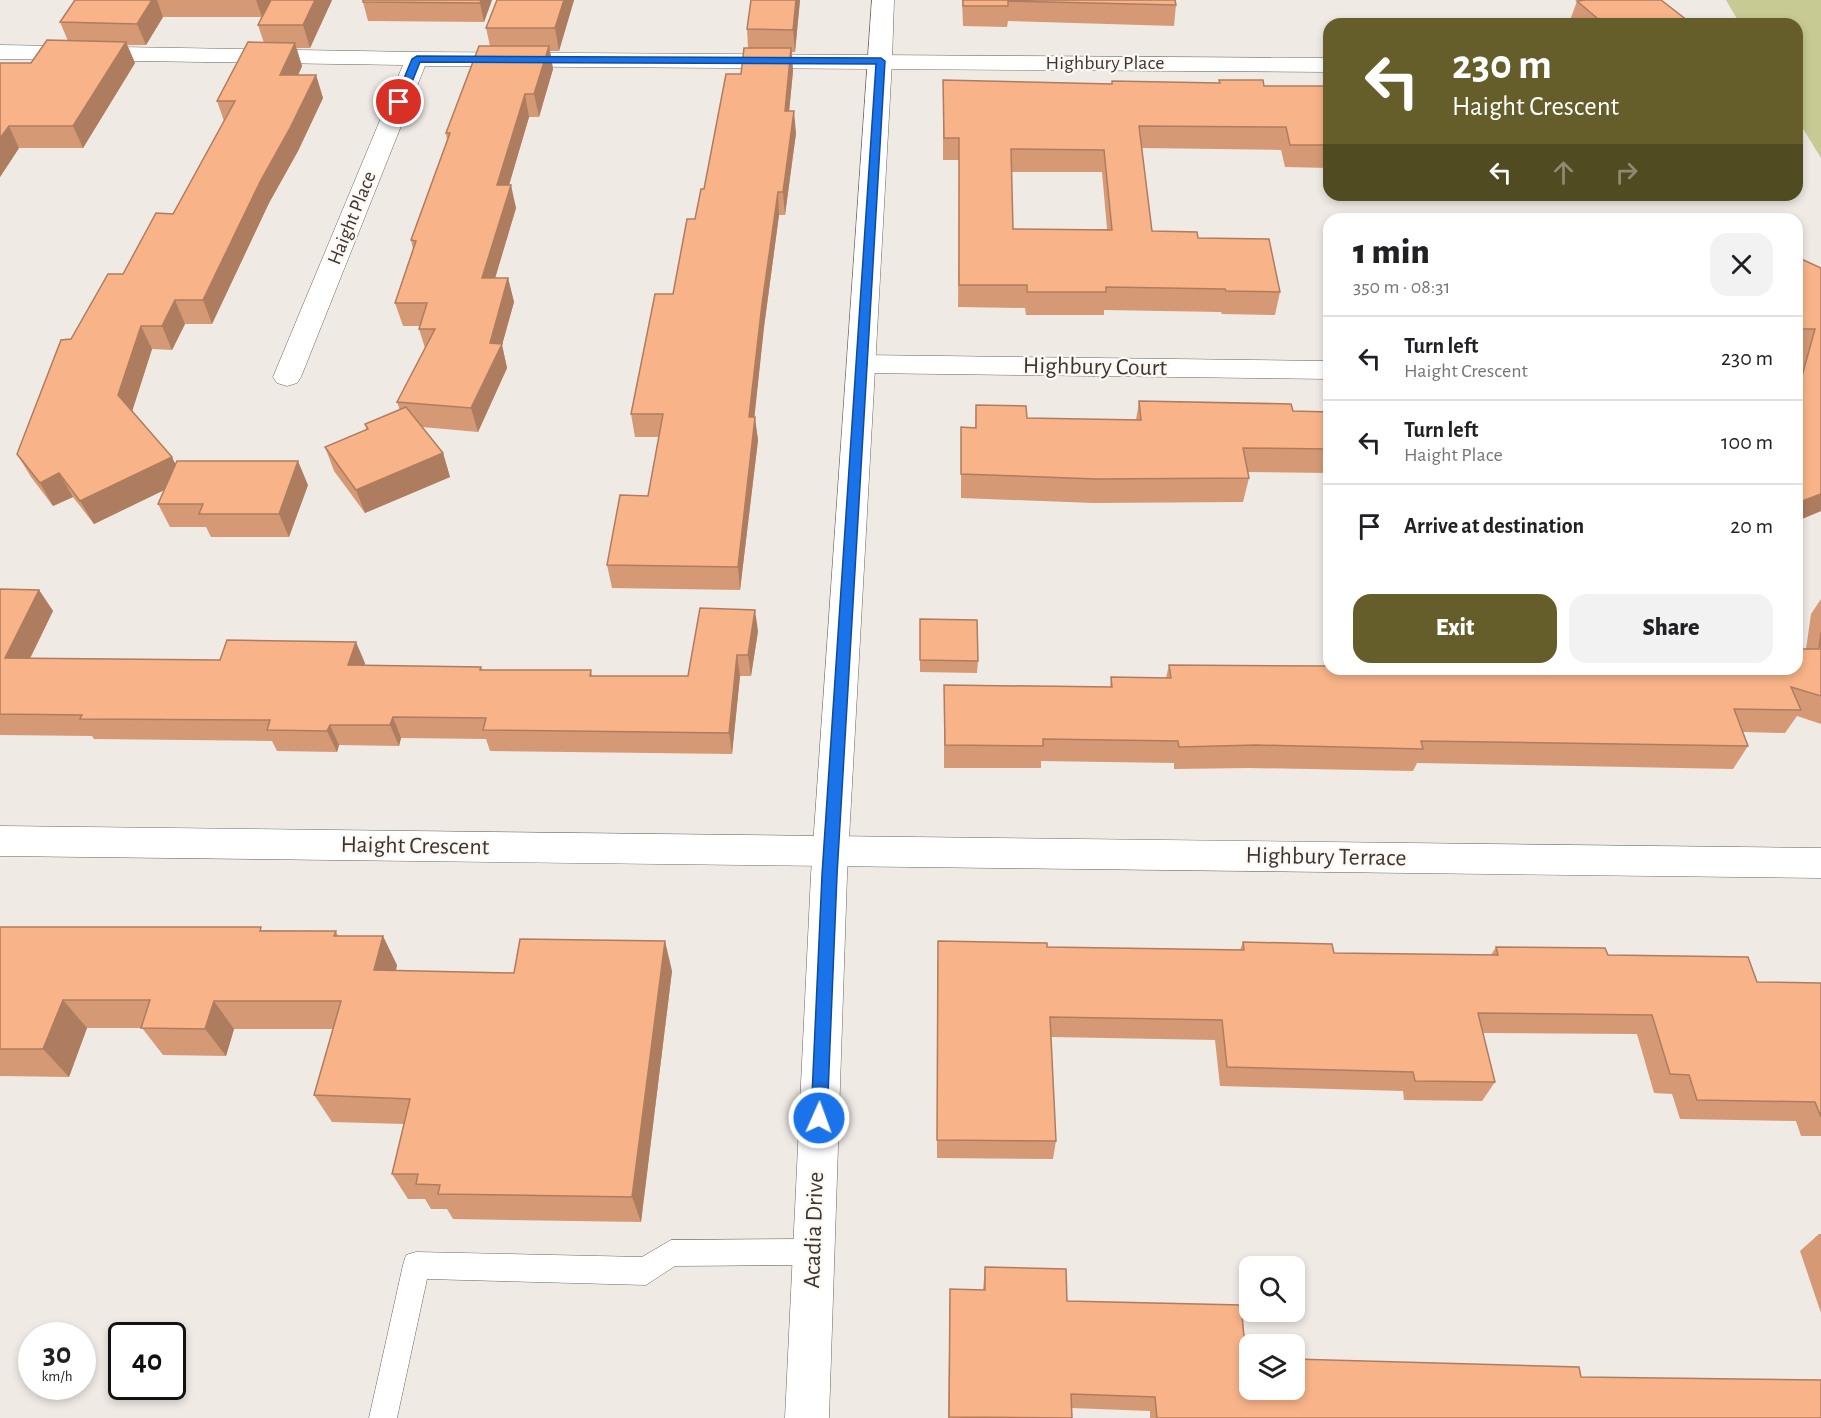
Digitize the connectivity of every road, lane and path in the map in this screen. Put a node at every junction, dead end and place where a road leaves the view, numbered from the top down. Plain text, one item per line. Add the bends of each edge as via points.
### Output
1 (882, 0) edge
2 (0, 52) edge
3 (417, 59) junction
4 (881, 61) junction
5 (1323, 65) edge
6 (861, 364) junction
7 (1323, 370) edge
8 (287, 377) dead end
9 (0, 841) edge
10 (831, 850) junction
11 (1821, 863) edge
12 (813, 1252) junction
13 (383, 1418) edge
14 (807, 1418) edge

1 - 4 street, Acadia Drive
2 - 3 street
3 - 4 street
3 - 8 street, Haight Place
4 - 5 street, Highbury Place
4 - 6 street, Acadia Drive
6 - 7 street, Highbury Court
6 - 10 street, Acadia Drive
9 - 10 street, Haight Crescent
10 - 11 street, Highbury Terrace
10 - 12 street, Acadia Drive
12 - 13 lane via 671,1253 646,1271 416,1265
12 - 14 street, Acadia Drive

